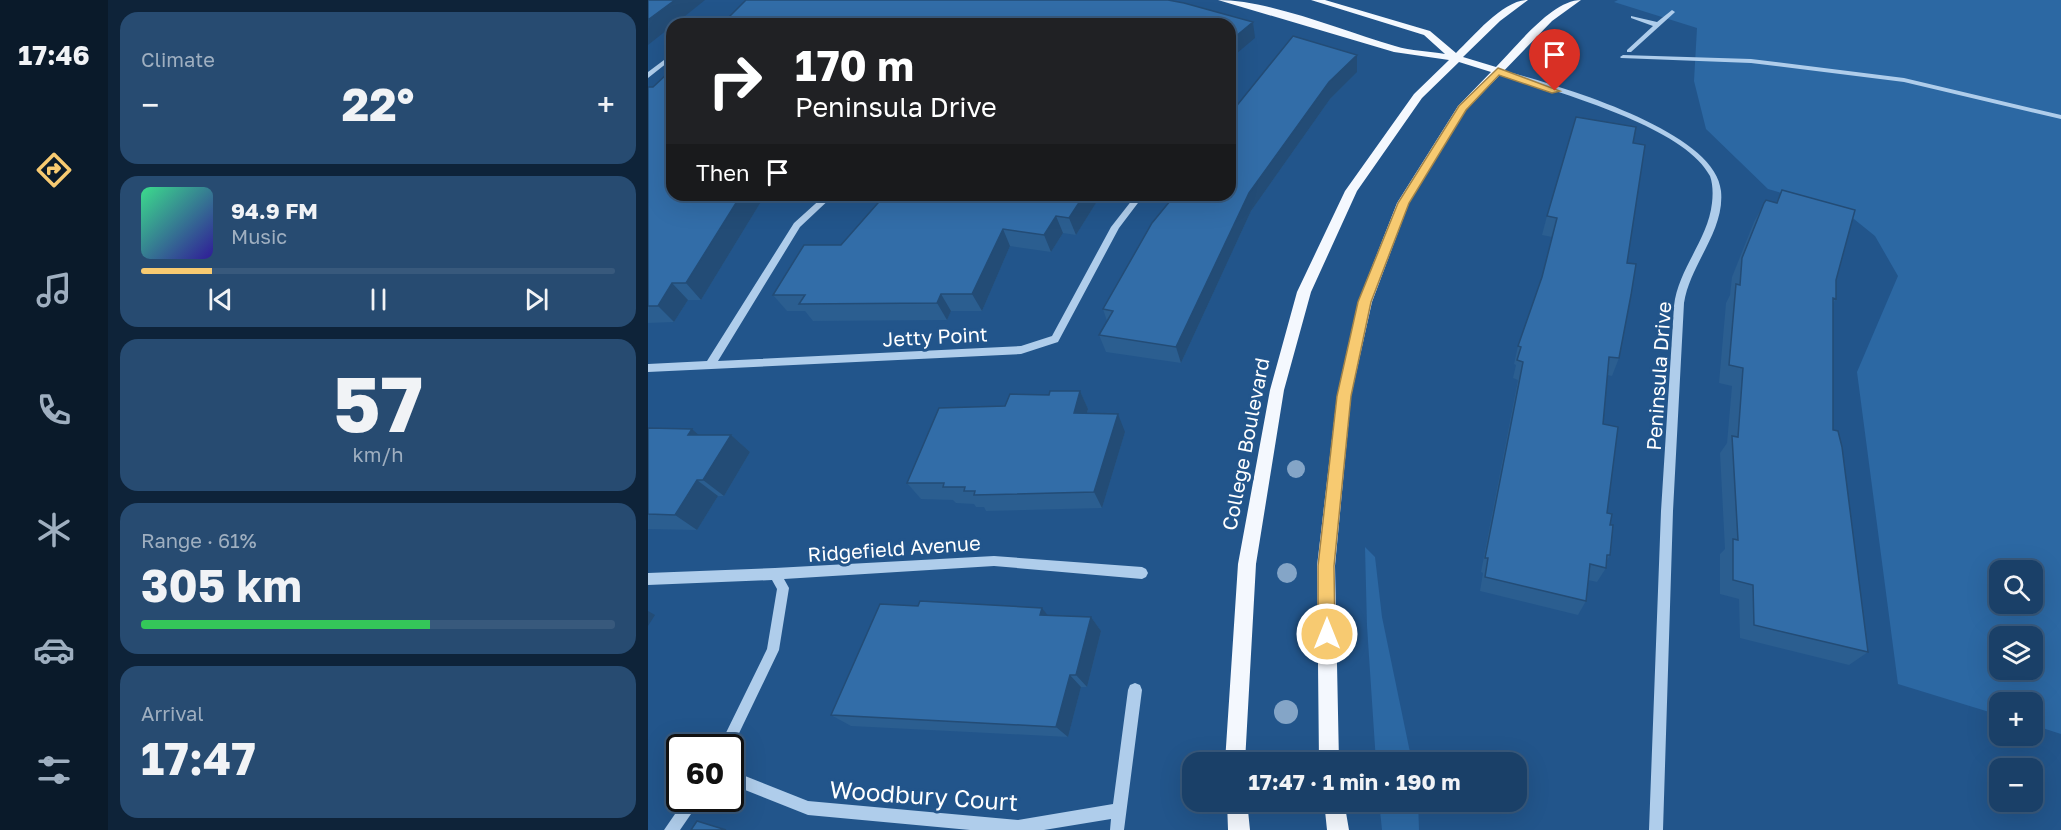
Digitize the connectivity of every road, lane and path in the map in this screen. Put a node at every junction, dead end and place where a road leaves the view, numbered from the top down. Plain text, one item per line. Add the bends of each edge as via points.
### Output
1 (1222, 0) edge
2 (1315, 0) edge
3 (1524, 0) edge
4 (1577, 0) edge
5 (1672, 12) dead end
6 (1634, 17) dead end
7 (1658, 25) junction
8 (1456, 58) junction
9 (666, 61) edge
10 (1498, 71) junction
11 (648, 76) edge
12 (2061, 117) edge
13 (823, 201) edge
14 (1135, 201) edge
15 (710, 365) junction
16 (648, 368) edge
17 (1142, 573) dead end
18 (775, 574) junction
19 (648, 579) edge
20 (1134, 690) dead end
21 (732, 734) edge
22 (1236, 752) edge
23 (1329, 752) edge
24 (744, 783) edge
25 (1119, 810) junction
26 (684, 812) edge
27 (1238, 812) edge
28 (1336, 812) edge
29 (671, 830) edge
30 (1117, 830) edge
31 (1239, 830) edge
32 (1338, 830) edge
33 (1656, 830) edge

1 - 8 main road via 1397,50
2 - 8 main road via 1427,33
3 - 8 main road, College Boulevard via 1497,19
4 - 10 main road via 1549,19
5 - 7 street
6 - 7 street
7 - 12 street via 1626,54 1751,61 1904,80
8 - 10 main road
8 - 22 main road, College Boulevard via 1418,96 1351,191 1304,292 1276,390 1247,564
9 - 11 street
10 - 23 main road via 1462,108 1403,203 1365,302 1344,396 1326,566
10 - 33 street, Peninsula Drive via 1646,122 1672,135 1714,177 1719,199 1680,298 1672,407
13 - 15 street via 797,225
14 - 15 street, Jetty Point via 1115,227 1055,339 1021,350
15 - 16 street, Jetty Point
17 - 18 street, Ridgefield Avenue via 994,561
18 - 19 street, Ridgefield Avenue
18 - 21 street via 783,588 773,650
20 - 25 street
24 - 25 street, Woodbury Court via 808,808 1018,827
25 - 30 street
26 - 29 street
27 - 31 main road
28 - 32 main road

